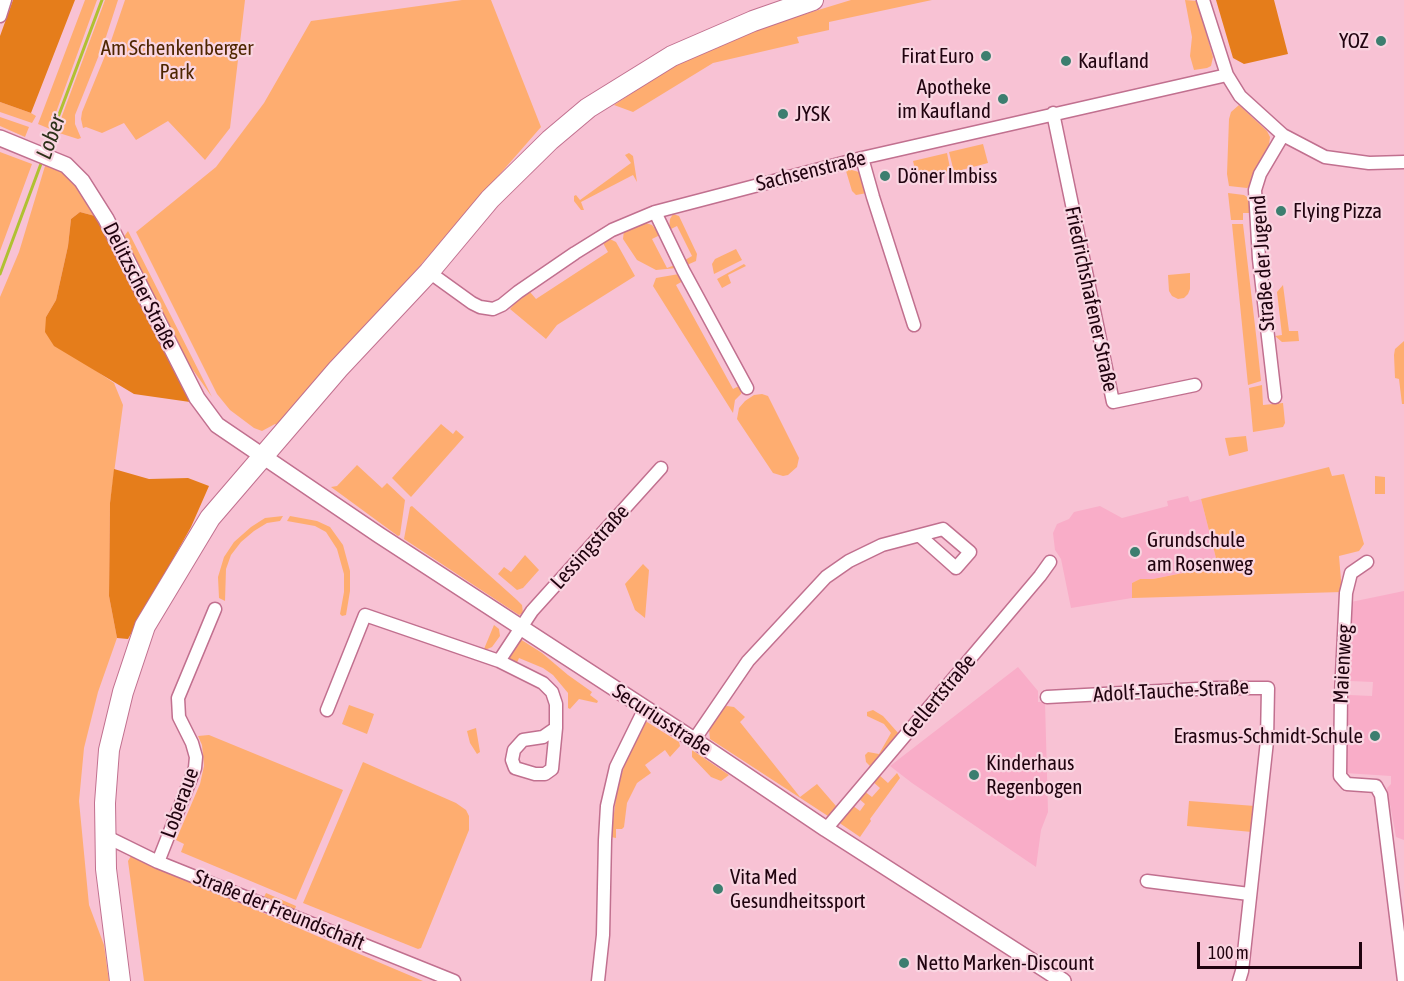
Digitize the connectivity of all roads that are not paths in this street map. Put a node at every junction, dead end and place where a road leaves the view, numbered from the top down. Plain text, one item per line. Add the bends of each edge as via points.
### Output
1 (813, 0) edge
2 (1203, 0) edge
3 (1227, 75) junction
4 (1053, 113) junction
5 (1283, 135) junction
6 (0, 138) edge
7 (862, 158) junction
8 (1404, 162) edge
9 (655, 212) junction
10 (429, 272) junction
11 (914, 325) dead end
12 (1195, 385) dead end
13 (747, 388) dead end
14 (1275, 397) dead end
15 (262, 457) junction
16 (661, 468) dead end
17 (920, 536) dead end
18 (1050, 562) dead end
19 (1367, 562) dead end
20 (215, 609) dead end
21 (520, 628) junction
22 (498, 662) junction
23 (1047, 697) dead end
24 (645, 708) junction
25 (327, 710) dead end
26 (556, 728) dead end
27 (694, 740) junction
28 (826, 829) junction
29 (105, 837) junction
30 (158, 862) junction
31 (1147, 881) dead end
32 (1249, 894) junction
33 (120, 981) edge
34 (454, 981) edge
35 (598, 981) edge
36 (1063, 981) edge
37 (1239, 981) edge
38 (1404, 981) edge

1 - 10 main road via 672,56 588,108 490,199
2 - 3 street
3 - 4 street, Sachsenstraße
3 - 5 street via 1240,96
4 - 7 street, Sachsenstraße
4 - 12 street, Friedrichshafener Straße via 1113,402
5 - 8 street via 1325,156 1369,164
5 - 14 street, Straße der Jugend via 1255,190
6 - 15 street, Delitzscher Straße via 73,171 98,205 197,398 217,425
7 - 9 street, Sachsenstraße
7 - 11 street
9 - 10 street, Sachsenstraße via 612,230 493,309 472,303
9 - 13 street
10 - 15 main road
15 - 21 street, Securiusstraße
15 - 29 main road via 210,518 145,626 109,750
16 - 21 street, Lessingstraße
17 - 27 street via 882,545 826,577 748,661
18 - 28 street, Gellertstraße
19 - 38 street, Maienweg via 1351,573 1346,593 1340,776 1347,784 1376,786 1381,795
20 - 30 street, Loberaue via 178,698 179,717 196,757 195,768
21 - 22 street, Lessingstraße
21 - 24 street, Securiusstraße
22 - 25 street via 365,615
22 - 26 street via 543,683 552,692
23 - 32 street, Adolf-Tauche-Straße via 1268,688 1267,741
24 - 27 street, Securiusstraße
24 - 35 street via 616,767 607,806
27 - 28 street, Securiusstraße
28 - 36 street, Securiusstraße
29 - 30 street, Straße der Freundschaft
29 - 33 main road
30 - 34 street, Straße der Freundschaft
31 - 32 street
32 - 37 street, Adolf-Tauche-Straße

